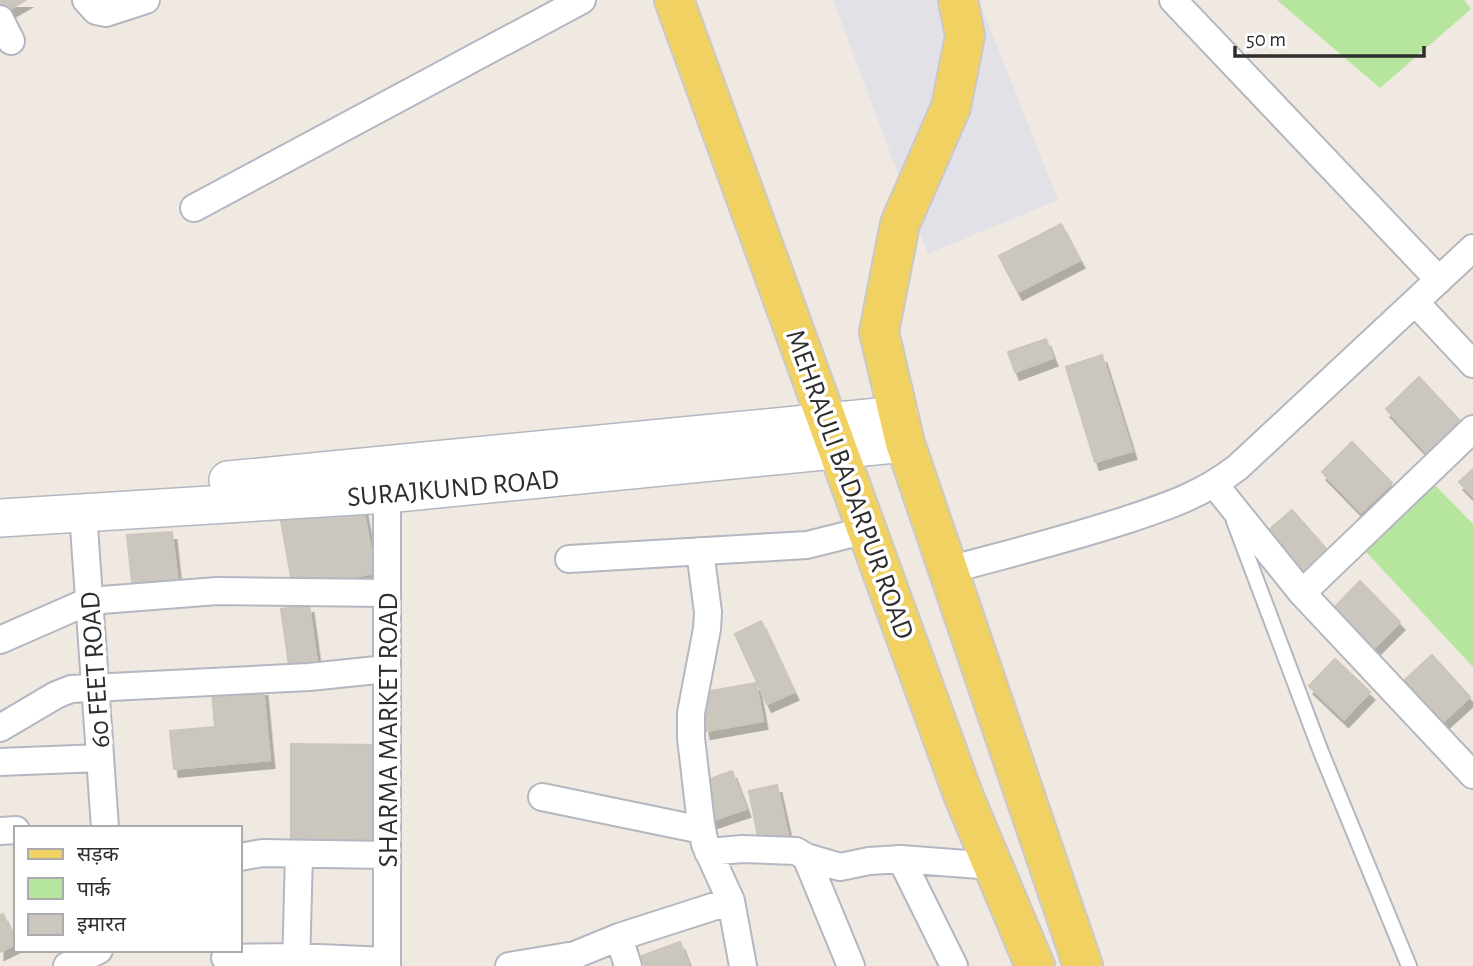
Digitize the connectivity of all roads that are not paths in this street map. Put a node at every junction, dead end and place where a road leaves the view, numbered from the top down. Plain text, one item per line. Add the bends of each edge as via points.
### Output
1 (86, 0) edge
2 (146, 0) edge
3 (582, 0) edge
4 (674, 0) edge
5 (958, 0) edge
6 (1173, 0) edge
7 (194, 208) dead end
8 (1473, 247) edge
9 (1439, 280) junction
10 (1415, 302) junction
11 (1473, 364) edge
12 (902, 429) junction
13 (1473, 429) edge
14 (834, 436) junction
15 (0, 493) edge
16 (1221, 493) junction
17 (387, 494) junction
18 (83, 512) junction
19 (0, 518) edge
20 (867, 530) junction
21 (699, 551) junction
22 (569, 559) dead end
23 (949, 570) junction
24 (387, 593) junction
25 (1302, 593) junction
26 (89, 601) junction
27 (0, 640) edge
28 (387, 669) junction
29 (96, 688) junction
30 (0, 728) edge
31 (100, 758) junction
32 (0, 762) edge
33 (1473, 775) edge
34 (542, 797) dead end
35 (105, 826) edge
36 (705, 841) junction
37 (299, 854) junction
38 (387, 855) junction
39 (242, 857) edge
40 (806, 857) junction
41 (901, 859) junction
42 (992, 866) junction
43 (731, 901) junction
44 (619, 937) junction
45 (95, 952) edge
46 (225, 958) edge
47 (296, 961) edge
48 (387, 963) edge
49 (67, 966) edge
50 (509, 966) edge
51 (628, 966) edge
52 (743, 966) edge
53 (850, 966) edge
54 (954, 966) edge
55 (1035, 966) edge
56 (1083, 966) edge
57 (1409, 966) edge

1 - 2 street via 96,11 106,13
3 - 7 street
4 - 14 main road, MEHRAULI BADARPUR ROAD
5 - 12 main road via 965,36 951,107 900,223 879,332
6 - 9 street
8 - 9 street
9 - 10 street
10 - 11 street
10 - 16 street via 1238,467
12 - 14 main road, SURAJKUND ROAD
12 - 23 main road
13 - 25 street
14 - 15 main road, SURAJKUND ROAD
14 - 17 main road, SURAJKUND ROAD
14 - 20 main road, MEHRAULI BADARPUR ROAD
16 - 23 street
16 - 25 street
16 - 57 lane
17 - 18 main road, SURAJKUND ROAD
17 - 24 street, SHARMA MARKET ROAD
18 - 19 main road, SURAJKUND ROAD
18 - 26 street, 60 FEET ROAD
20 - 21 street via 822,543
20 - 42 main road, MEHRAULI BADARPUR ROAD
21 - 22 street
21 - 36 street via 707,629 691,713 691,738
23 - 56 main road
24 - 26 street via 217,591
24 - 28 street, SHARMA MARKET ROAD
25 - 33 street
26 - 27 street
26 - 29 street, 60 FEET ROAD
28 - 29 street
28 - 38 street, SHARMA MARKET ROAD
29 - 30 street via 65,690
29 - 31 street, 60 FEET ROAD
31 - 32 street
31 - 35 street, 60 FEET ROAD
34 - 36 street
36 - 40 street via 742,849 796,851
36 - 43 street
37 - 38 street
37 - 39 street
37 - 47 street
38 - 48 street, SHARMA MARKET ROAD
40 - 41 street via 840,867
40 - 53 street
41 - 42 street
41 - 54 street
42 - 55 main road, MEHRAULI BADARPUR ROAD
43 - 44 street
43 - 52 street
44 - 50 street via 575,955
44 - 51 street
45 - 49 street
46 - 47 street
47 - 48 street

